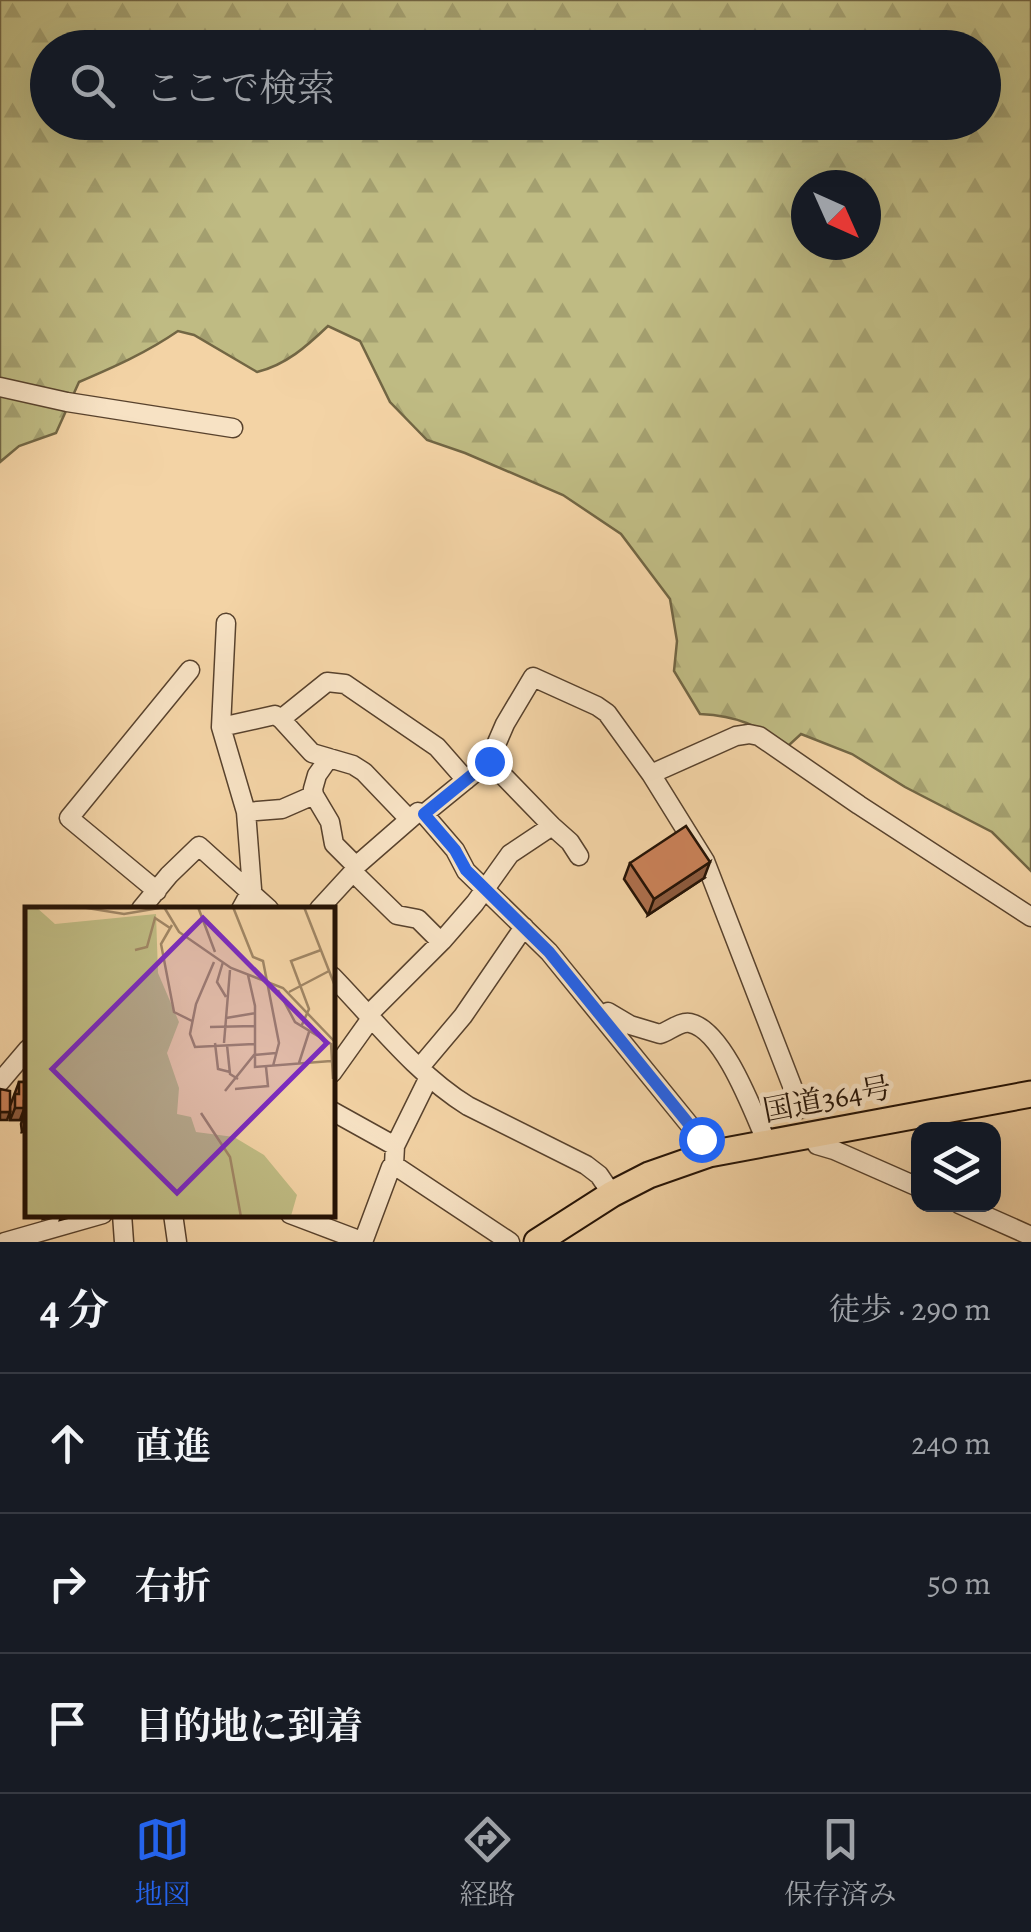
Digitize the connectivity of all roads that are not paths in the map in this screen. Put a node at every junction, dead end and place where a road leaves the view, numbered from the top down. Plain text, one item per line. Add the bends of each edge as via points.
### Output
1 (0, 387) edge
2 (233, 428) dead end
3 (226, 623) dead end
4 (190, 670) dead end
5 (281, 719) junction
6 (220, 727) junction
7 (329, 758) junction
8 (489, 761) junction
9 (651, 774) junction
10 (466, 780) junction
11 (314, 796) junction
12 (246, 812) junction
13 (417, 817) junction
14 (552, 826) junction
15 (578, 856) dead end
16 (355, 869) junction
17 (484, 890) junction
18 (157, 891) junction
19 (246, 902) edge
20 (144, 907) edge
21 (323, 907) edge
22 (1031, 917) edge
23 (524, 928) junction
24 (440, 942) junction
25 (335, 979) edge
26 (601, 1015) junction
27 (371, 1016) junction
28 (25, 1053) edge
29 (335, 1067) edge
30 (424, 1072) junction
31 (0, 1082) edge
32 (1031, 1094) edge
33 (801, 1108) dead end
34 (335, 1113) edge
35 (812, 1135) junction
36 (767, 1143) junction
37 (708, 1154) junction
38 (394, 1155) junction
39 (911, 1184) edge
40 (612, 1194) junction
41 (977, 1212) edge
42 (92, 1217) edge
43 (122, 1217) edge
44 (173, 1217) edge
45 (296, 1217) edge
46 (1031, 1236) edge
47 (339, 1238) edge
48 (5, 1242) edge
49 (124, 1242) edge
50 (177, 1242) edge
51 (363, 1242) edge
52 (510, 1242) edge
53 (536, 1242) edge

1 - 2 street
3 - 6 street
4 - 18 street via 69,818
5 - 6 street
5 - 7 street via 312,752
5 - 10 street via 327,682 345,684 437,748
6 - 12 street
7 - 11 street
7 - 13 street via 354,765
8 - 9 street via 533,677 607,713
8 - 10 street
8 - 14 street
9 - 22 street via 736,736 759,736
9 - 33 street via 713,877
10 - 13 street
11 - 12 street via 282,809
11 - 16 street via 334,844
12 - 19 street
13 - 16 street
13 - 17 street via 455,850
14 - 15 street
14 - 17 street via 515,849
16 - 21 street
16 - 24 street via 397,916 418,919
17 - 23 street
17 - 24 street
18 - 19 street via 200,846
18 - 20 street
23 - 26 street
23 - 30 street
24 - 27 street
25 - 27 street
26 - 36 street via 608,1012 660,1034 687,1022 710,1037 734,1070
26 - 37 street
27 - 29 street
27 - 30 street
28 - 31 street
30 - 38 street
30 - 40 street via 468,1106 586,1165
32 - 35 highway, 国道364号
34 - 38 street
35 - 36 highway, 国道364号
35 - 39 street via 817,1145
36 - 37 highway, 国道364号
37 - 40 highway, 国道364号
38 - 51 street
38 - 52 street
40 - 53 highway, 国道364号
41 - 46 street
42 - 48 street
43 - 49 street
44 - 50 street
45 - 47 street
47 - 51 street

